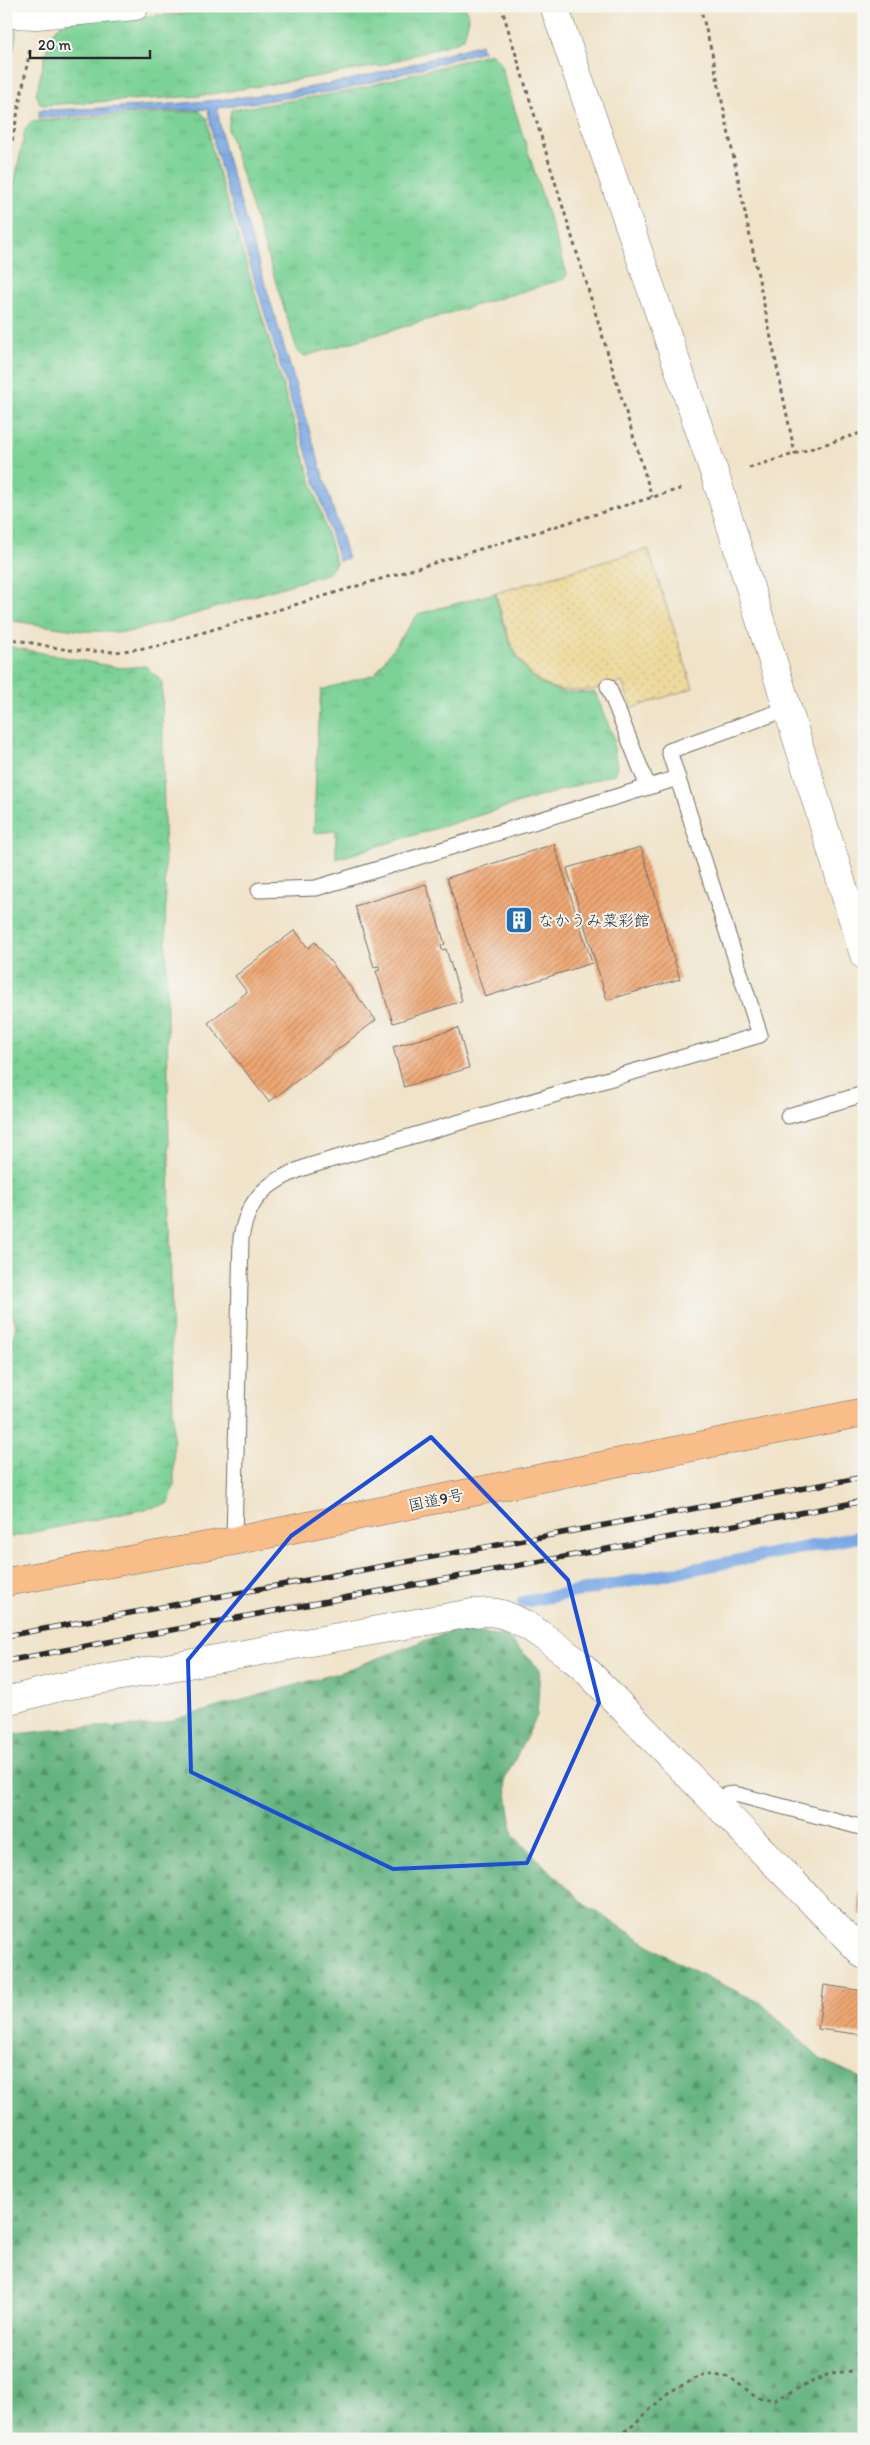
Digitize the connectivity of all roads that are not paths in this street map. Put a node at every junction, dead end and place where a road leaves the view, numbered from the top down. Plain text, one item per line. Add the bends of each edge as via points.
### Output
1 (134, 6) edge
2 (554, 6) edge
3 (6, 14) edge
4 (608, 686) dead end
5 (787, 709) junction
6 (678, 778) junction
7 (648, 787) junction
8 (259, 890) dead end
9 (864, 955) edge
10 (864, 1094) edge
11 (788, 1116) dead end
12 (864, 1412) edge
13 (234, 1541) junction
14 (6, 1582) edge
15 (6, 1701) edge
16 (713, 1801) junction
17 (864, 1828) edge
18 (864, 1955) edge

1 - 3 street via 37,15
2 - 5 street via 716,478
4 - 7 lane
5 - 6 lane via 669,751
5 - 9 street
6 - 7 lane
6 - 13 lane via 760,1035 309,1166 268,1186 254,1200 241,1238
7 - 8 lane via 316,888
10 - 11 lane
12 - 13 highway, 国道9号
13 - 14 highway, 国道9号
15 - 16 street via 60,1687 457,1615 491,1612 515,1620 582,1666
16 - 17 lane via 735,1794
16 - 18 street

